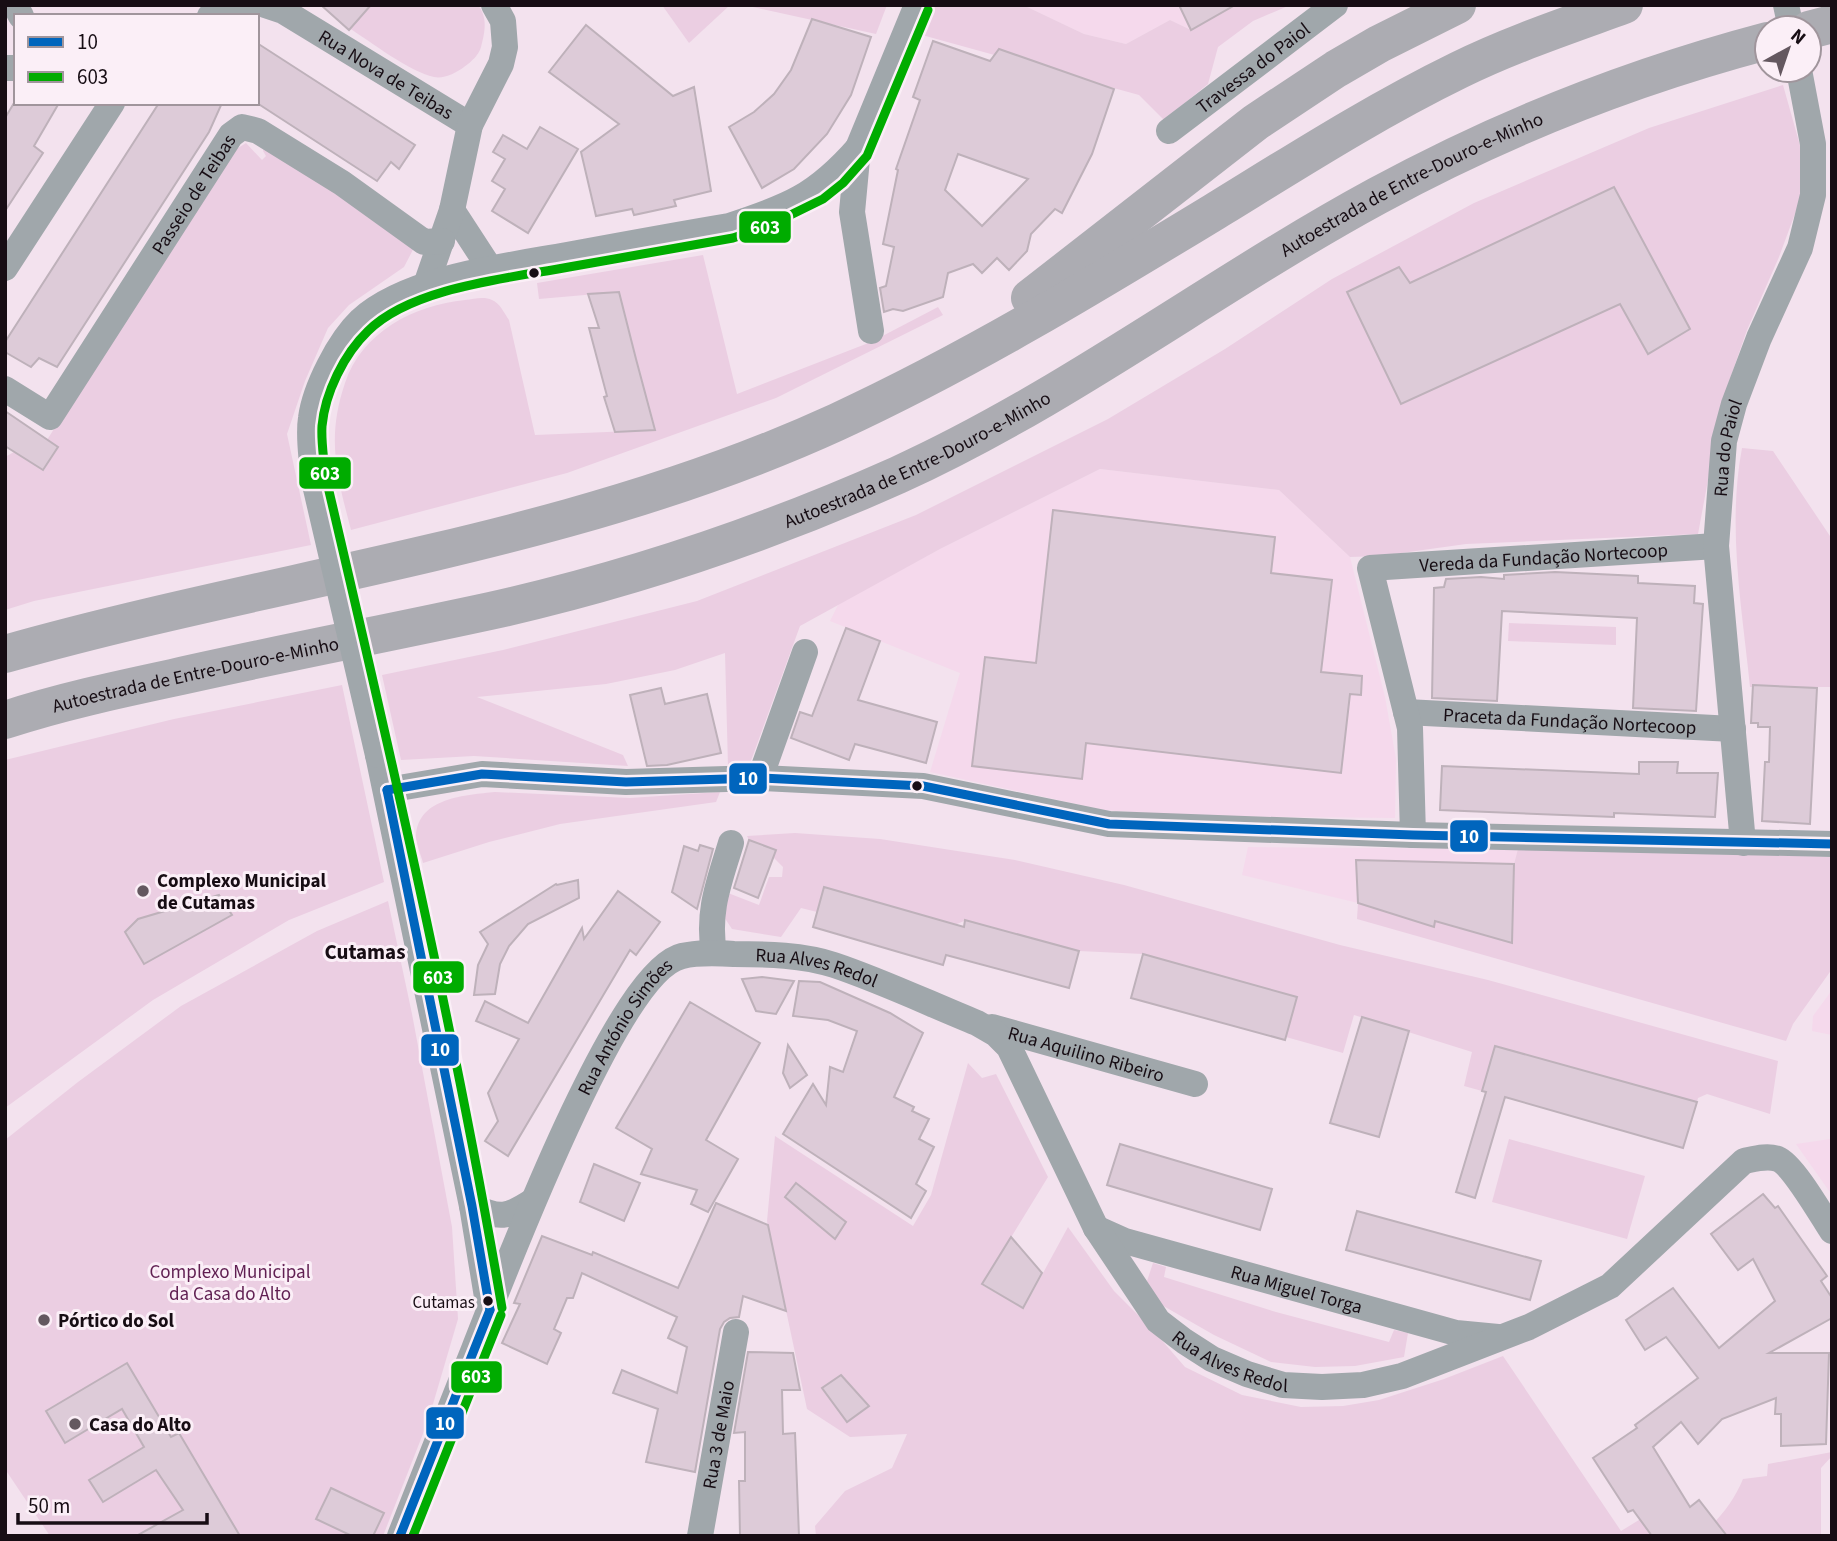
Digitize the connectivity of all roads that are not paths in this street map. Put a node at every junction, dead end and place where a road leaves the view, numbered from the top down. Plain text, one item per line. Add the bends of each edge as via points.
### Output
1 (251, 5) edge
2 (265, 5) edge
3 (494, 5) edge
4 (917, 5) edge
5 (1335, 5) edge
6 (1457, 5) edge
7 (1624, 5) edge
8 (217, 14) edge
9 (1753, 45) edge
10 (1802, 84) edge
11 (111, 105) edge
12 (470, 125) junction
13 (1170, 131) dead end
14 (858, 148) junction
15 (452, 210) junction
16 (442, 240) junction
17 (5, 268) edge
18 (491, 270) junction
19 (426, 285) junction
20 (871, 331) dead end
21 (932, 375) junction
22 (5, 390) edge
23 (1716, 546) junction
24 (805, 652) dead end
25 (5, 654) edge
26 (1406, 712) junction
27 (5, 720) edge
28 (1733, 729) junction
29 (760, 778) junction
30 (387, 790) junction
31 (1413, 835) junction
32 (731, 843) dead end
33 (1743, 843) junction
34 (1832, 844) edge
35 (714, 953) junction
36 (977, 1023) junction
37 (1195, 1084) dead end
38 (533, 1201) junction
39 (472, 1206) junction
40 (1096, 1228) junction
41 (1832, 1231) edge
42 (489, 1310) junction
43 (736, 1332) dead end
44 (1500, 1337) junction
45 (400, 1536) edge
46 (700, 1536) edge

1 - 8 street
2 - 12 street, Rua Nova de Teibas via 284,11
3 - 12 street via 503,21 505,47
4 - 14 street
5 - 13 street, Travessa do Paiol
6 - 21 highway via 1336,69 1256,122
7 - 21 highway via 1462,68 1428,86 1044,314
9 - 27 highway, Autoestrada de Entre-Douro-e-Minho via 1607,91 1459,154 1293,245 1003,422 899,474 774,525 621,577 495,610 203,671
10 - 23 street, Rua do Paiol via 1813,144 1813,195 1800,248 1734,404 1724,441
11 - 17 street
12 - 15 street
14 - 18 street via 816,189 763,215 729,226
14 - 20 street via 852,212
15 - 16 street
15 - 18 street
16 - 19 street
16 - 22 street, Passeio de Teibas via 424,242 342,183 258,131 242,127 231,135 50,417
18 - 19 street
19 - 30 street, bridge via 396,297 361,320 336,353 311,416 313,476
21 - 25 highway via 745,461 577,517
23 - 26 street, Vereda da Fundação Nortecoop via 1370,568
23 - 28 street, Rua do Paiol
24 - 29 street
26 - 28 street, Praceta da Fundação Nortecoop
26 - 31 street
28 - 33 street, Rua do Paiol
29 - 30 street via 626,782 482,774
29 - 31 street via 923,786 1109,824
30 - 39 street
31 - 33 street
32 - 35 street via 712,907
33 - 34 street
35 - 36 street, Rua Alves Redol via 833,965
35 - 38 street, Rua António Simões via 668,961 637,999 569,1120
36 - 37 street, Rua Aquilino Ribeiro
36 - 40 street, Rua Alves Redol via 1009,1047
38 - 39 street via 500,1217
38 - 42 street, Rua António Simões
39 - 42 street
40 - 44 street, Rua Miguel Torga via 1125,1241 1456,1333
40 - 44 street, Rua Alves Redol via 1158,1321 1212,1359 1283,1385 1363,1385 1402,1376
41 - 44 street, Rua Alves Redol via 1778,1159 1744,1161 1610,1286
42 - 45 street, Rua António Simões
43 - 46 street, Rua 3 de Maio

